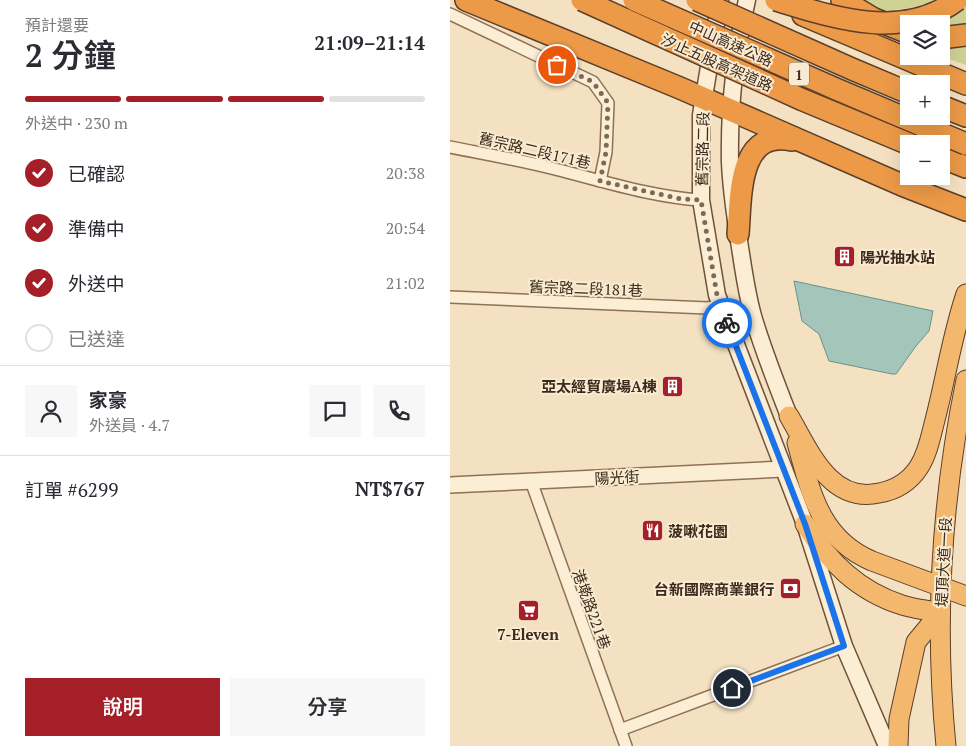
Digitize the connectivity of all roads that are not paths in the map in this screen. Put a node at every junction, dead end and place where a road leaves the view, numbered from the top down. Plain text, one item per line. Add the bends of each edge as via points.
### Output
1 (466, 0) edge
2 (582, 0) edge
3 (634, 0) edge
4 (697, 0) edge
5 (720, 0) edge
6 (747, 0) edge
7 (768, 0) edge
8 (776, 0) edge
9 (842, 0) edge
10 (957, 0) edge
11 (450, 14) edge
12 (900, 29) edge
13 (966, 35) edge
14 (950, 37) edge
15 (966, 84) edge
16 (900, 89) edge
17 (703, 99) junction
18 (950, 110) edge
19 (731, 111) junction
20 (966, 116) edge
21 (900, 140) edge
22 (807, 143) junction
23 (966, 144) edge
24 (450, 147) edge
25 (950, 161) edge
26 (966, 167) edge
27 (600, 181) junction
28 (701, 200) junction
29 (966, 210) edge
30 (738, 234) junction
31 (966, 294) edge
32 (450, 297) edge
33 (720, 306) junction
34 (966, 380) edge
35 (789, 416) junction
36 (784, 469) junction
37 (531, 481) junction
38 (450, 486) edge
39 (805, 524) junction
40 (940, 586) junction
41 (966, 596) edge
42 (940, 613) junction
43 (844, 646) junction
44 (620, 730) junction
45 (626, 746) edge
46 (887, 746) edge
47 (898, 746) edge
48 (946, 746) edge

1 - 17 highway
2 - 21 highway, 汐止五股高架道路 / 1, bridge
3 - 23 highway, 中山高速公路 / 1, bridge
4 - 16 highway, 中山高速公路 / 1, bridge
5 - 17 main road, 舊宗路二段
6 - 19 main road, 舊宗路二段
7 - 15 highway
8 - 10 highway, bridge via 859,22 894,24 929,16
9 - 12 highway
11 - 27 street via 593,82 608,103 606,152
13 - 14 highway
17 - 19 highway
17 - 28 main road, 舊宗路二段
18 - 20 highway
19 - 22 highway
19 - 30 main road, 舊宗路二段 via 730,163
22 - 29 highway
22 - 30 highway via 775,138 757,146 746,167 742,185
24 - 27 street, 舊宗路二段171巷 via 554,168
25 - 26 highway
27 - 28 street, 舊宗路二段171巷 via 681,199
28 - 33 main road, 舊宗路二段
30 - 35 main road, 舊宗路二段 via 753,316
31 - 35 highway via 924,456 912,476 901,486 872,495 842,488 820,468
32 - 33 street, 舊宗路二段181巷
33 - 36 main road, 舊宗路二段
34 - 40 highway, 堤頂大道一段 via 945,506
35 - 40 highway via 812,495 821,515 842,543 861,556
36 - 37 street, 陽光街
36 - 39 main road, 舊宗路二段
37 - 38 street, 陽光街
37 - 44 street, 港墘路221巷
39 - 42 highway via 833,563 851,578 904,606
39 - 43 main road, 舊宗路二段
40 - 41 highway
40 - 42 highway, 堤頂大道一段
42 - 47 highway via 916,642 899,719
42 - 48 highway, 堤頂大道一段
43 - 44 street
43 - 46 main road, 舊宗路二段
44 - 45 street, 港墘路221巷

